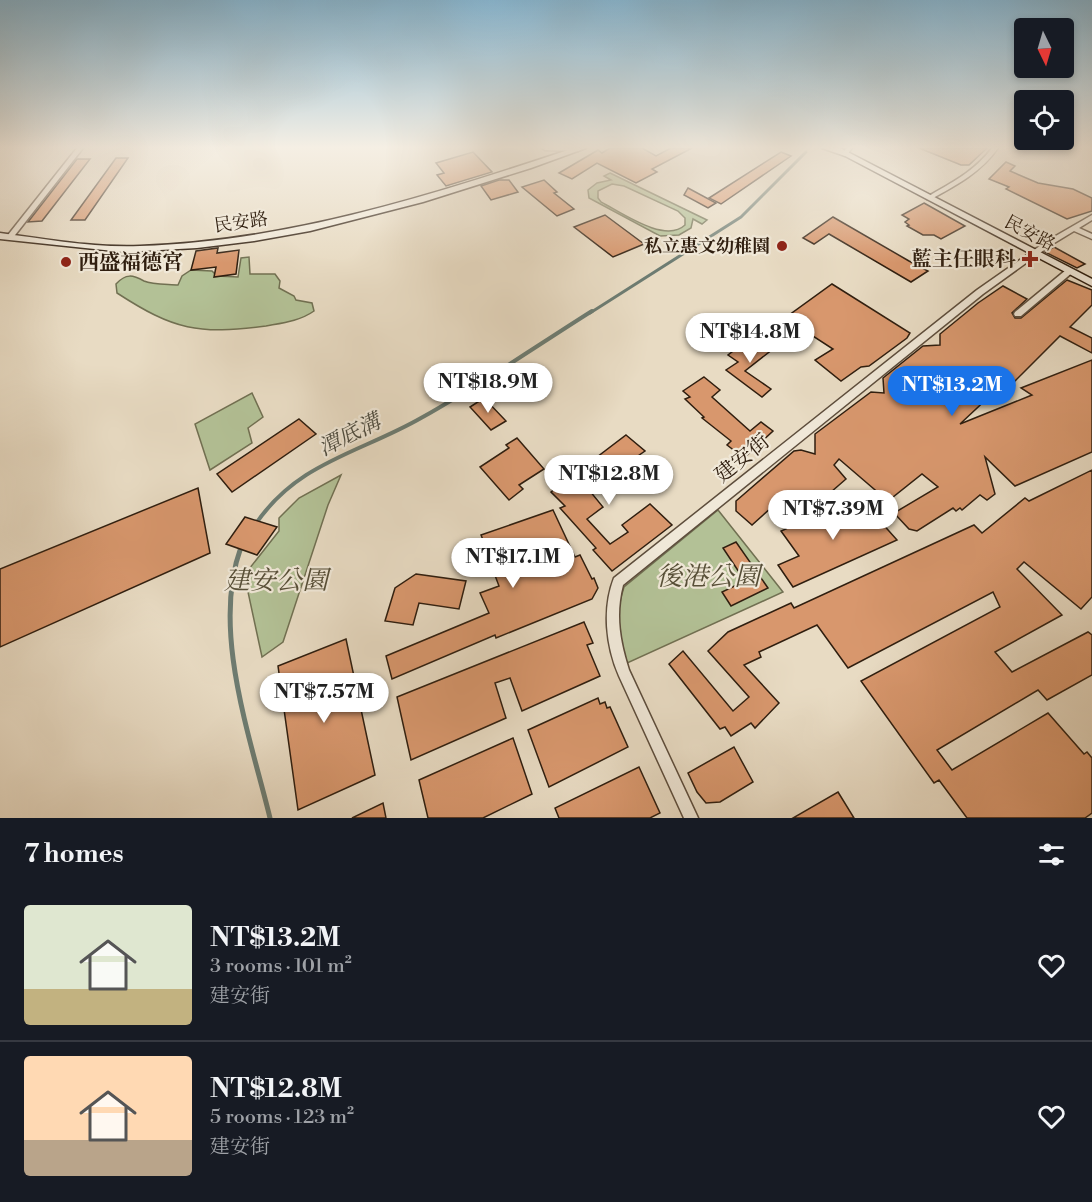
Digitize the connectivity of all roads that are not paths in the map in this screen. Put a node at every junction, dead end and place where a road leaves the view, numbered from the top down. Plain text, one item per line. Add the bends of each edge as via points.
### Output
1 (48, 186) edge
2 (464, 186) edge
3 (908, 186) edge
4 (950, 186) edge
5 (929, 198) junction
6 (1092, 218) edge
7 (1074, 228) junction
8 (5, 237) edge
9 (1092, 237) edge
10 (1033, 254) junction
11 (1069, 272) junction
12 (1092, 283) edge
13 (1018, 314) dead end
14 (691, 818) edge

1 - 8 street
2 - 8 street, 民安路 via 334,224 231,240 141,249
3 - 5 street, 民安路
4 - 5 street
5 - 10 street, 民安路
6 - 7 street, 建安街
7 - 9 street
7 - 10 street, 建安街
10 - 11 street, 民安路
10 - 14 street, 建安街 via 980,292 618,582 611,617 617,653
11 - 12 street, 民安路
11 - 13 street

